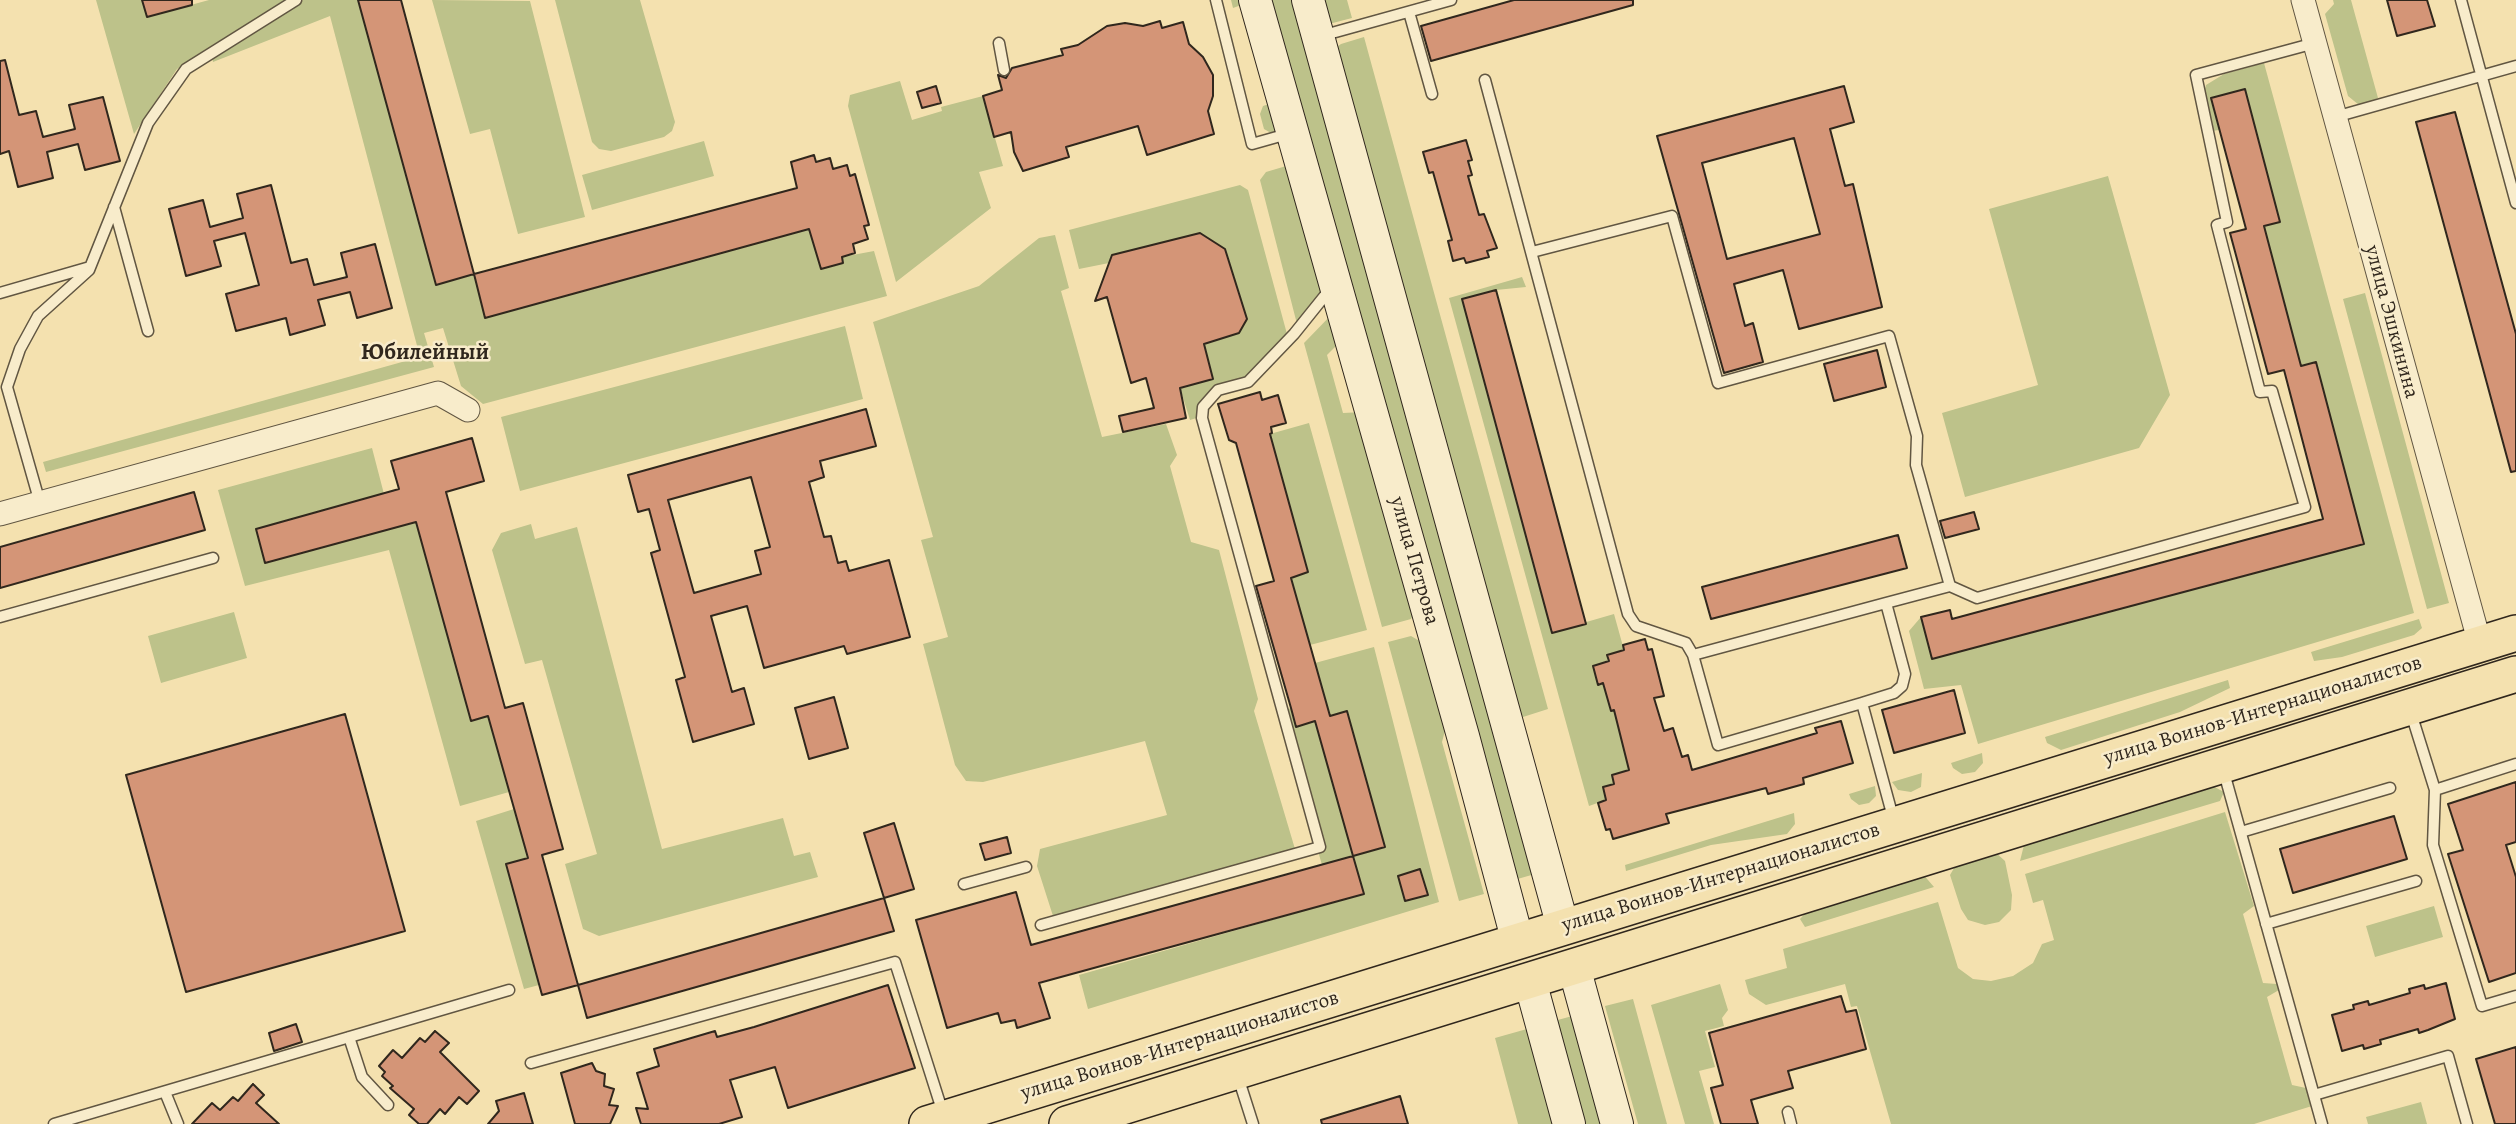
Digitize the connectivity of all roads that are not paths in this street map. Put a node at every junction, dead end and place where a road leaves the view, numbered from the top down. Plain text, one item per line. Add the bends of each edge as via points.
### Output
1 (296, 0) edge
2 (1216, 0) edge
3 (1255, 0) edge
4 (1308, 0) edge
5 (1451, 0) edge
6 (2303, 0) edge
7 (2461, 0) edge
8 (1409, 12) junction
9 (1318, 37) junction
10 (999, 43) dead end
11 (2315, 43) junction
12 (2516, 66) edge
13 (1004, 70) dead end
14 (2482, 76) junction
15 (1485, 80) dead end
16 (1432, 94) dead end
17 (2335, 117) junction
18 (1293, 133) junction
19 (2516, 203) edge
20 (114, 207) junction
21 (1532, 252) junction
22 (89, 267) junction
23 (1335, 283) junction
24 (0, 293) edge
25 (148, 331) dead end
26 (468, 410) dead end
27 (40, 503) junction
28 (0, 514) edge
29 (213, 558) dead end
30 (1950, 586) junction
31 (1886, 603) junction
32 (0, 617) edge
33 (2516, 633) edge
34 (2480, 644) junction
35 (1693, 655) junction
36 (2516, 674) edge
37 (1862, 703) junction
38 (2409, 708) junction
39 (2516, 764) edge
40 (2222, 766) junction
41 (2390, 788) dead end
42 (2435, 790) junction
43 (1895, 824) junction
44 (2241, 832) junction
45 (1026, 867) dead end
46 (2416, 881) dead end
47 (964, 884) dead end
48 (2266, 924) junction
49 (1041, 925) dead end
50 (1563, 927) junction
51 (1518, 942) junction
52 (1574, 967) junction
53 (1530, 981) junction
54 (509, 990) dead end
55 (2516, 996) edge
56 (349, 1037) junction
57 (531, 1063) dead end
58 (1237, 1072) junction
59 (164, 1092) junction
60 (2314, 1095) junction
61 (388, 1105) dead end
62 (1788, 1112) dead end
63 (936, 1121) edge
64 (54, 1124) edge
65 (178, 1124) edge
66 (1067, 1124) edge
67 (1253, 1124) edge
68 (1569, 1124) edge
69 (1617, 1124) edge
70 (1791, 1124) edge
71 (2322, 1124) edge
72 (2468, 1124) edge

1 - 20 lane via 186,69 148,123
2 - 18 lane via 1252,144
3 - 18 main road, улица Петрова
4 - 9 main road
5 - 8 lane
6 - 11 street, улица Эшкинина
7 - 14 lane
8 - 9 lane
8 - 16 lane
9 - 50 main road
10 - 13 lane
11 - 17 street, улица Эшкинина
11 - 30 lane via 2196,75 2227,222 2217,225 2260,392 2272,391 2305,507 1978,598
12 - 14 lane
14 - 17 lane
14 - 19 lane
15 - 21 lane
17 - 34 street, улица Эшкинина
18 - 23 main road, улица Петрова
20 - 22 lane
20 - 25 lane
21 - 30 lane via 1672,216 1718,383 1889,336 1917,436 1916,466
21 - 35 lane via 1628,614 1636,626 1686,643
22 - 24 lane
22 - 27 lane via 38,316 7,387
23 - 49 lane via 1248,382 1218,390 1203,407 1202,418 1320,847
23 - 51 main road, улица Петрова
26 - 27 street via 438,393
27 - 28 street
29 - 32 lane
30 - 31 lane
31 - 35 lane
31 - 37 lane via 1905,674 1894,693
33 - 34 main road, улица Воинов-Интернационалистов
34 - 43 main road, улица Воинов-Интернационалистов
35 - 37 lane via 1718,745
36 - 38 main road, улица Воинов-Интернационалистов
37 - 43 lane
38 - 40 main road, улица Воинов-Интернационалистов
38 - 42 lane
39 - 42 lane
40 - 44 lane
40 - 52 main road, улица Воинов-Интернационалистов
41 - 44 lane
42 - 55 lane via 2433,845 2482,1006
43 - 50 main road, улица Воинов-Интернационалистов
44 - 48 lane
45 - 47 lane
46 - 48 lane
48 - 60 lane
50 - 51 main road, улица Воинов-Интернационалистов
50 - 52 main road
51 - 53 main road, улица Петрова
51 - 63 main road, улица Воинов-Интернационалистов
52 - 53 main road, улица Воинов-Интернационалистов
52 - 69 main road
53 - 58 main road, улица Воинов-Интернационалистов
53 - 68 main road, улица Петрова
54 - 56 lane
56 - 59 lane
56 - 61 lane via 362,1077
57 - 63 lane via 895,962
58 - 66 main road, улица Воинов-Интернационалистов
58 - 67 lane
59 - 64 lane
59 - 65 lane
60 - 71 lane
60 - 72 lane via 2448,1056
62 - 70 lane

